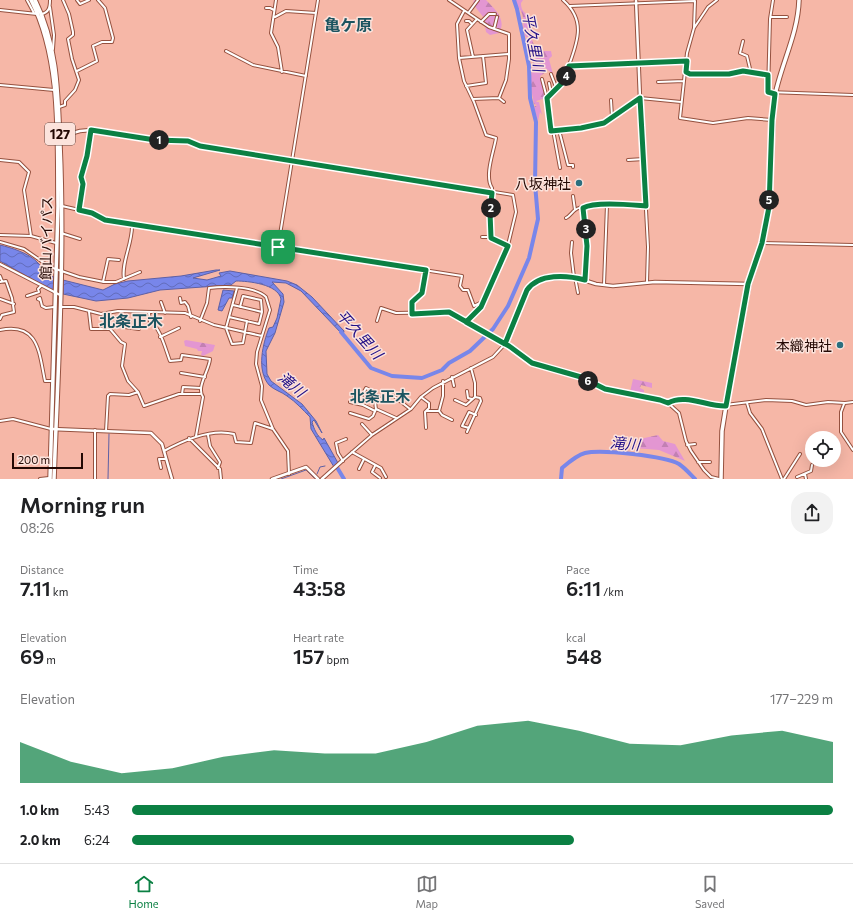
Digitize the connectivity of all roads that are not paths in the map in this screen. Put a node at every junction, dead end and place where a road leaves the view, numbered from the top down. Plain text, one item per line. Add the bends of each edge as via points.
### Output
1 (27, 0) edge
2 (31, 0) edge
3 (35, 0) edge
4 (50, 0) edge
5 (63, 0) edge
6 (77, 0) edge
7 (88, 0) edge
8 (98, 0) edge
9 (276, 0) edge
10 (318, 0) edge
11 (449, 0) edge
12 (473, 0) edge
13 (478, 0) edge
14 (563, 0) edge
15 (717, 0) edge
16 (773, 0) edge
17 (799, 0) edge
18 (636, 1) edge
19 (475, 3) junction
20 (50, 6) junction
21 (570, 6) junction
22 (266, 8) dead end
23 (0, 10) edge
24 (274, 10) junction
25 (464, 11) junction
26 (469, 12) junction
27 (316, 13) junction
28 (36, 14) junction
29 (42, 14) junction
30 (495, 14) dead end
31 (275, 17) junction
32 (497, 17) dead end
33 (771, 17) junction
34 (787, 17) dead end
35 (477, 19) junction
36 (466, 21) dead end
37 (481, 22) junction
38 (472, 24) junction
39 (694, 28) junction
40 (494, 29) junction
41 (743, 41) dead end
42 (53, 50) junction
43 (226, 51) dead end
44 (508, 54) junction
45 (483, 56) junction
46 (473, 57) junction
47 (459, 58) junction
48 (687, 61) junction
49 (639, 63) junction
50 (569, 66) junction
51 (77, 70) junction
52 (282, 72) junction
53 (686, 72) junction
54 (751, 72) junction
55 (551, 74) dead end
56 (768, 75) junction
57 (306, 76) junction
58 (542, 79) dead end
59 (684, 81) junction
60 (658, 82) dead end
61 (549, 83) dead end
62 (0, 85) edge
63 (466, 86) junction
64 (556, 87) junction
65 (54, 90) junction
66 (551, 93) junction
67 (775, 94) junction
68 (853, 95) edge
69 (499, 98) junction
70 (547, 98) junction
71 (640, 98) junction
72 (473, 99) junction
73 (611, 100) dead end
74 (504, 102) dead end
75 (681, 102) junction
76 (59, 107) junction
77 (612, 116) junction
78 (772, 120) junction
79 (91, 130) junction
80 (553, 130) junction
81 (559, 130) junction
82 (58, 137) junction
83 (644, 159) junction
84 (0, 160) edge
85 (292, 160) junction
86 (628, 160) dead end
87 (573, 167) dead end
88 (560, 168) dead end
89 (492, 193) junction
90 (573, 196) dead end
91 (607, 205) junction
92 (62, 206) junction
93 (646, 206) junction
94 (583, 208) junction
95 (79, 210) junction
96 (575, 210) junction
97 (566, 218) dead end
98 (132, 224) junction
99 (62, 233) junction
100 (0, 235) edge
101 (31, 236) junction
102 (482, 236) dead end
103 (491, 238) junction
104 (80, 239) dead end
105 (0, 242) edge
106 (572, 242) dead end
107 (58, 243) junction
108 (762, 243) junction
109 (853, 245) edge
110 (508, 246) junction
111 (278, 247) junction
112 (119, 260) dead end
113 (0, 264) edge
114 (59, 270) junction
115 (426, 270) junction
116 (140, 272) dead end
117 (0, 276) edge
118 (575, 277) junction
119 (124, 279) junction
120 (585, 280) junction
121 (1, 282) edge
122 (103, 282) junction
123 (647, 282) junction
124 (748, 284) junction
125 (41, 286) junction
126 (604, 286) junction
127 (237, 288) junction
128 (578, 293) dead end
129 (58, 294) junction
130 (27, 296) dead end
131 (180, 298) dead end
132 (0, 299) edge
133 (40, 300) dead end
134 (161, 302) dead end
135 (482, 302) junction
136 (14, 304) junction
137 (232, 305) junction
138 (57, 307) junction
139 (240, 307) junction
140 (88, 311) junction
141 (165, 312) junction
142 (262, 312) junction
143 (149, 313) junction
144 (412, 314) junction
145 (191, 317) junction
146 (229, 317) junction
147 (0, 319) edge
148 (200, 321) junction
149 (247, 321) junction
150 (377, 321) dead end
151 (466, 322) junction
152 (125, 327) dead end
153 (179, 328) dead end
154 (226, 328) junction
155 (140, 329) dead end
156 (0, 330) edge
157 (245, 332) junction
158 (512, 332) joint
159 (262, 336) junction
160 (160, 337) junction
161 (505, 344) junction
162 (471, 368) junction
163 (181, 374) dead end
164 (205, 377) junction
165 (452, 377) junction
166 (53, 382) junction
167 (443, 382) junction
168 (454, 386) dead end
169 (201, 388) junction
170 (467, 391) dead end
171 (138, 392) junction
172 (182, 394) junction
173 (200, 394) junction
174 (354, 396) dead end
175 (376, 397) junction
176 (421, 397) junction
177 (476, 397) junction
178 (472, 399) junction
179 (455, 400) dead end
180 (350, 402) dead end
181 (853, 402) edge
182 (668, 403) junction
183 (748, 403) junction
184 (845, 403) junction
185 (726, 406) junction
186 (411, 409) junction
187 (376, 410) junction
188 (426, 411) junction
189 (439, 411) junction
190 (350, 413) dead end
191 (476, 415) junction
192 (396, 418) junction
193 (452, 420) dead end
194 (0, 421) edge
195 (362, 424) dead end
196 (273, 428) junction
197 (426, 428) dead end
198 (468, 428) junction
199 (54, 429) junction
200 (96, 430) junction
201 (106, 431) junction
202 (467, 432) dead end
203 (208, 435) junction
204 (372, 435) junction
205 (196, 436) junction
206 (189, 438) junction
207 (346, 439) dead end
208 (687, 444) junction
209 (695, 444) dead end
210 (853, 450) edge
211 (164, 451) junction
212 (352, 452) junction
213 (800, 454) dead end
214 (166, 459) junction
215 (364, 459) junction
216 (342, 461) junction
217 (698, 462) junction
218 (710, 462) dead end
219 (375, 466) junction
220 (812, 467) edge
221 (161, 468) dead end
222 (218, 468) junction
223 (359, 469) dead end
224 (289, 474) junction
225 (805, 474) junction
226 (386, 477) dead end
227 (797, 477) dead end
228 (52, 478) edge
229 (380, 478) edge
230 (710, 478) edge
231 (40, 479) edge
232 (95, 479) edge
233 (172, 479) edge
234 (221, 479) edge
235 (272, 479) edge
236 (318, 479) edge
237 (322, 479) edge
238 (720, 479) edge
239 (783, 479) edge
240 (806, 479) edge

1 - 28 street
2 - 28 main road, 館山バイパス / 127
3 - 29 main road, 館山バイパス / 127
4 - 20 street
5 - 51 street via 73,32 68,39
6 - 7 street via 80,4
8 - 51 street via 105,8 112,42 102,42 93,46 97,61
9 - 24 street
10 - 27 street
11 - 25 street
12 - 19 street
13 - 19 street
14 - 21 street
15 - 39 street via 708,7
16 - 33 street
17 - 67 main road via 797,25
18 - 21 street
18 - 39 street via 695,1
18 - 49 street
19 - 26 street
20 - 29 street via 47,12
20 - 42 street via 54,35
21 - 50 street via 578,30 577,46
22 - 24 street
23 - 28 street
24 - 31 street
25 - 26 street
25 - 47 street via 457,24
26 - 35 street
27 - 31 street via 286,11
27 - 57 street
28 - 29 street
28 - 65 main road, 館山バイパス / 127 via 49,51
29 - 42 main road, 館山バイパス / 127
30 - 37 street via 489,14
31 - 52 street via 272,36 278,47
32 - 40 street
33 - 34 street
33 - 56 street
35 - 37 street
35 - 38 street
36 - 38 street via 469,20
37 - 40 street
38 - 46 street via 466,32
39 - 48 street
40 - 44 street via 508,34
41 - 54 street via 740,53 747,56
42 - 76 main road, 館山バイパス / 127
43 - 52 street via 253,65
44 - 45 street
44 - 69 street via 506,80
45 - 46 street
45 - 63 street via 486,83
46 - 47 street
47 - 63 street
48 - 49 street
48 - 53 street
49 - 50 street
49 - 71 street
50 - 64 street via 564,81
51 - 76 street via 79,80 75,90 65,100 65,105
52 - 57 street
53 - 54 street via 698,75
53 - 59 street
54 - 56 street
55 - 64 street
56 - 67 street via 768,92
57 - 85 street
58 - 70 street
59 - 60 street
59 - 75 street
61 - 66 street
62 - 65 street
63 - 72 street
64 - 66 street
65 - 82 main road, 館山バイパス / 127
66 - 70 street
67 - 68 street
67 - 78 main road
69 - 72 street
69 - 74 street
70 - 80 street
71 - 75 street
71 - 77 street
71 - 83 street
72 - 89 street via 486,135 496,138 489,172
73 - 77 street
75 - 78 street via 681,119 713,123 748,118
76 - 82 main road, 館山バイパス / 127
77 - 81 street via 604,123
78 - 108 main road via 769,207
79 - 82 street
79 - 85 street via 155,140 188,141 200,146
79 - 95 street via 81,177 83,184
80 - 81 street
80 - 88 street
81 - 87 street via 568,165
82 - 92 main road, 館山バイパス / 127
82 - 107 main road, 館山バイパス / 127
83 - 86 street
83 - 93 street
84 - 101 street via 20,162 29,172 24,190
85 - 89 street
85 - 111 street
89 - 103 street
89 - 110 street via 513,195 516,212
90 - 96 street
91 - 93 street
91 - 94 street via 588,205
91 - 126 street
92 - 95 street
92 - 99 main road, 館山バイパス / 127
93 - 123 street
94 - 96 street
94 - 120 street via 587,246
95 - 98 street via 105,220
96 - 97 street
98 - 111 street
98 - 119 street
99 - 104 street
99 - 114 main road, 館山バイパス / 127
100 - 101 street
101 - 107 street
102 - 103 street
103 - 110 street
105 - 114 street via 24,249
106 - 118 street
107 - 114 main road, 館山バイパス / 127
108 - 109 street
108 - 124 main road
110 - 135 street
111 - 115 street
112 - 122 street via 108,259
113 - 125 street
114 - 122 street
114 - 129 main road, 館山バイパス / 127
115 - 135 street via 462,276 460,286 463,290 468,290 474,306
115 - 144 street via 422,293 412,302
116 - 119 street
117 - 121 street
118 - 120 street
118 - 128 street
118 - 158 street via 543,279 533,284 527,290
119 - 122 street
120 - 126 street
121 - 136 street via 6,280
123 - 124 street
123 - 126 street
124 - 185 main road
125 - 129 street
125 - 130 street via 39,292
127 - 137 street
127 - 148 street via 209,288 207,303
127 - 159 street via 257,291 266,297 270,310
129 - 138 main road, 館山バイパス / 127
131 - 145 street via 181,303 185,302 188,306
132 - 136 street
133 - 138 street via 46,308
134 - 141 street
135 - 151 street via 481,307
136 - 147 street via 14,312 2,314
137 - 139 street
137 - 146 street
138 - 140 street via 74,307
138 - 166 main road, 館山バイパス / 127
138 - 199 main road, 館山バイパス / 127
139 - 142 street
139 - 142 street via 243,296 246,296 261,300
140 - 143 street via 101,314 118,311
140 - 171 street via 91,329 110,329 125,344 122,366 128,381
141 - 143 street
141 - 145 street via 185,313
142 - 149 street via 259,324
143 - 160 street via 150,322 154,323
144 - 150 street via 396,313 381,308
144 - 151 street via 449,312
145 - 148 street
146 - 149 street
146 - 154 street
148 - 154 street
149 - 157 street
151 - 161 street
152 - 155 street
153 - 160 street
154 - 157 street
154 - 157 street via 232,344 243,342
156 - 166 street via 12,328 26,333 36,341 45,381
157 - 159 street
158 - 161 street
159 - 196 street via 256,364 262,386 261,400
160 - 164 street via 167,347 170,361 180,360 182,355 210,360
161 - 162 street via 493,357
161 - 182 street via 541,367 581,377 605,389
162 - 165 street
162 - 177 street
163 - 164 street
164 - 169 street
165 - 167 street
165 - 168 street
166 - 199 main road, 館山バイパス / 127
167 - 176 street
167 - 189 street
169 - 172 street via 183,387
169 - 173 street
170 - 178 street via 468,398
171 - 172 street via 144,406
171 - 201 street via 108,396
172 - 173 street
173 - 205 street via 203,397
174 - 175 street via 361,397 366,388 376,393
175 - 186 street via 383,400 387,394 391,394
175 - 187 street
176 - 186 street
176 - 188 street via 429,404
177 - 178 street
177 - 191 street via 481,401
178 - 179 street via 466,405
180 - 187 street
181 - 184 street
182 - 185 street via 673,400 691,400
182 - 208 street via 679,413
183 - 184 street via 766,400 792,401 806,405
183 - 185 street
183 - 239 street via 750,413 762,429
184 - 210 street via 841,412 841,432
185 - 238 main road
186 - 192 street
187 - 190 street via 369,419
187 - 192 street
188 - 189 street
188 - 197 street
189 - 193 street
191 - 198 street
191 - 198 street via 469,412 462,426
192 - 204 street
194 - 199 street via 13,419
195 - 204 street
196 - 203 street via 254,423 251,443 236,442 233,433
196 - 224 street via 288,451
198 - 202 street
199 - 200 street
199 - 228 main road, 館山バイパス / 127
200 - 201 street
200 - 232 street
201 - 211 street via 150,433 159,440
203 - 205 street
203 - 222 street via 210,446 220,462
204 - 212 street
205 - 206 street
206 - 211 street
206 - 222 street
207 - 216 street via 336,443
208 - 209 street
208 - 217 street
211 - 214 street
212 - 215 street
212 - 216 street
213 - 239 street
214 - 221 street via 159,459
214 - 233 street
215 - 219 street
215 - 223 street
216 - 237 street
217 - 218 street
217 - 230 street
219 - 226 street via 381,468
219 - 229 street via 372,472
220 - 225 street via 812,470
222 - 234 street via 222,473
224 - 235 street
224 - 236 street via 306,467
225 - 227 street
225 - 240 street
228 - 231 street
230 - 238 street

